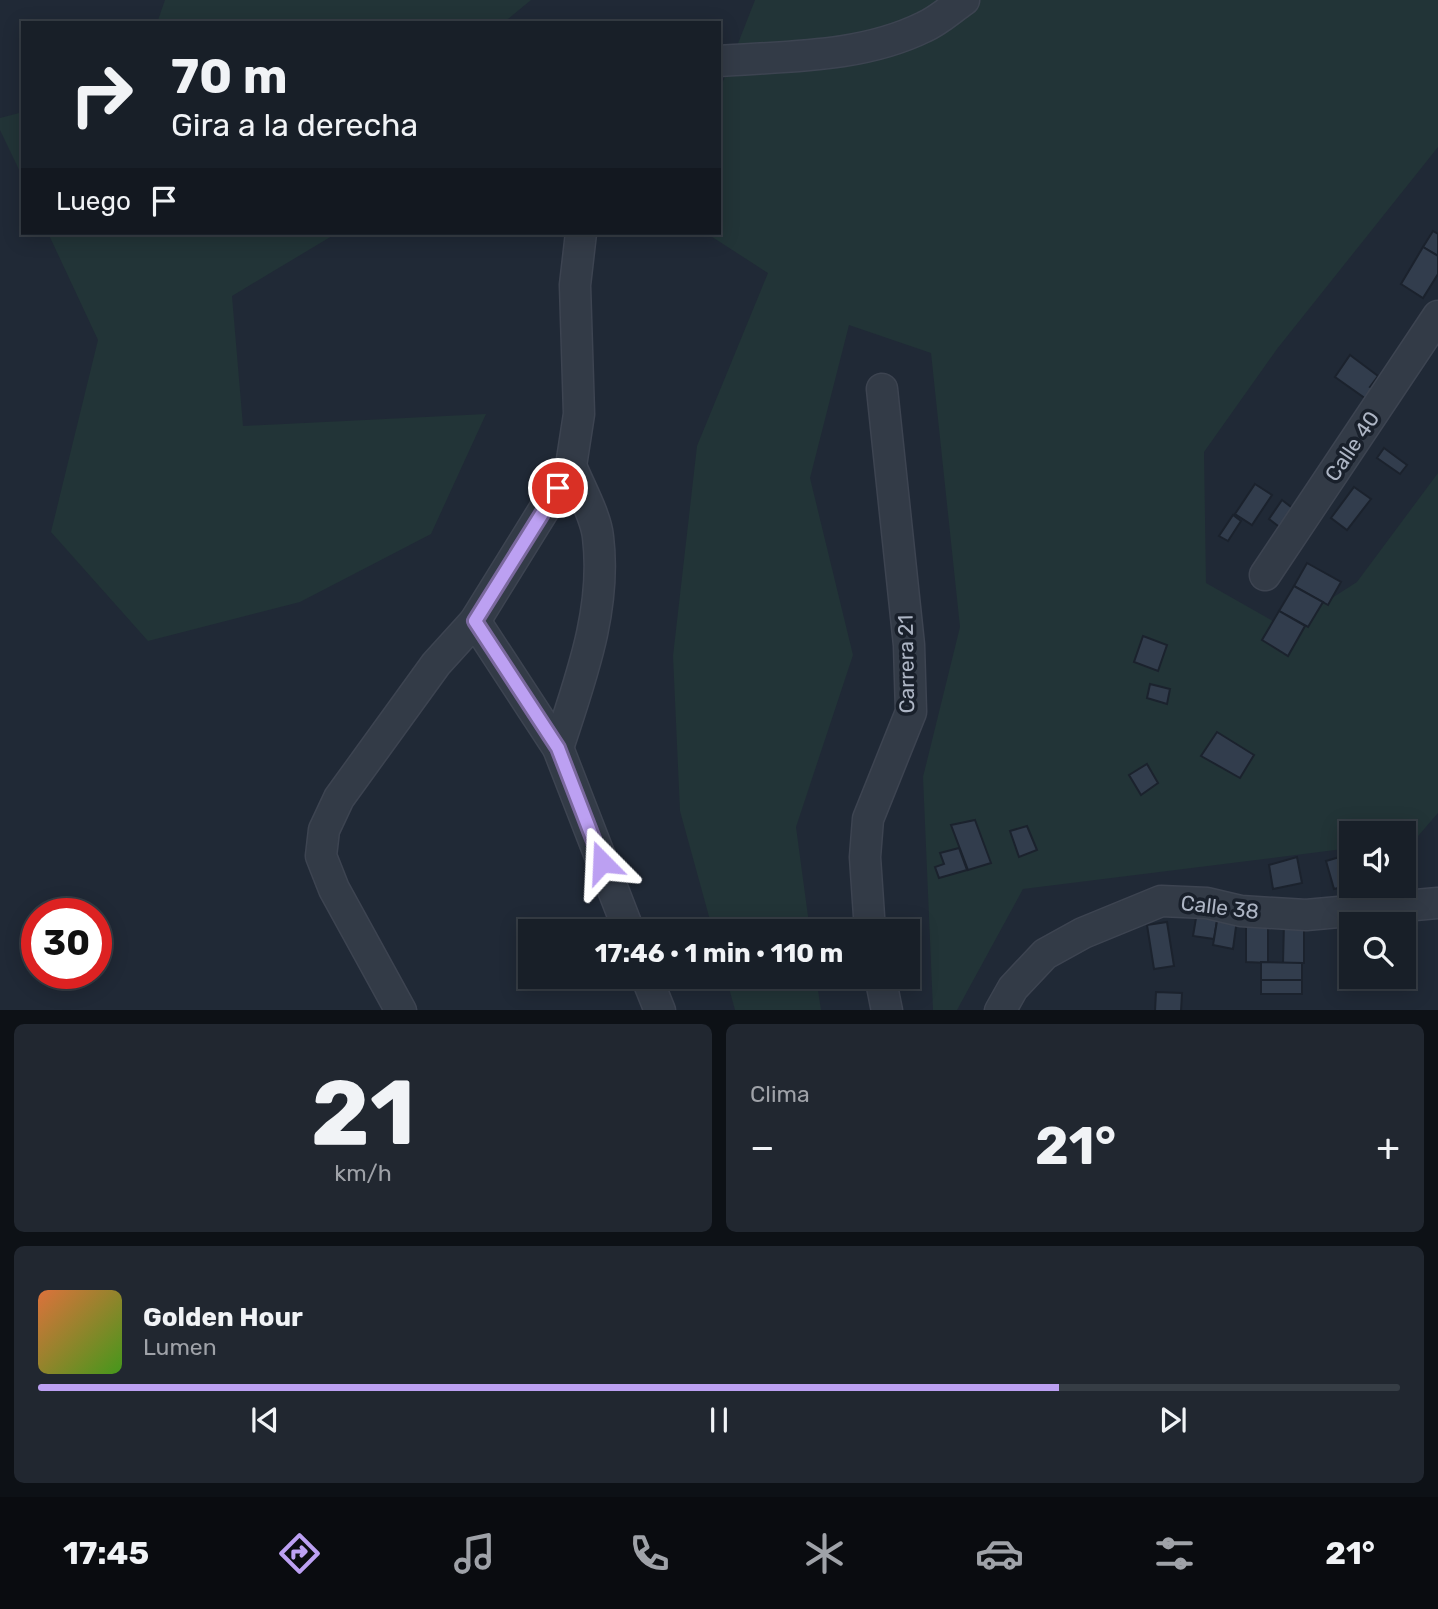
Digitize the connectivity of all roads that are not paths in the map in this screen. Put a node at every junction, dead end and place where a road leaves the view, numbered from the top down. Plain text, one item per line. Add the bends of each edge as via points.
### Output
1 (964, 0) edge
2 (721, 61) edge
3 (582, 235) edge
4 (1438, 316) edge
5 (881, 389) dead end
6 (571, 466) junction
7 (1265, 575) dead end
8 (475, 621) junction
9 (558, 748) junction
10 (1438, 903) edge
11 (624, 919) edge
12 (869, 919) edge
13 (651, 989) edge
14 (883, 989) edge
15 (401, 1010) edge
16 (660, 1010) edge
17 (887, 1010) edge
18 (1000, 1010) edge

1 - 2 street via 925,27 870,46
3 - 6 street via 575,285 579,414
4 - 7 street, Calle 40
5 - 12 street, Carrera 21 via 909,645 911,712 868,819
6 - 8 street
6 - 9 street via 598,535 599,587 589,652
8 - 9 street
8 - 15 street via 436,664 339,797 324,830 321,856 334,889
9 - 11 street
10 - 18 street, Calle 38 via 1306,915 1161,901 1045,954 1013,988
13 - 16 street
14 - 17 street

